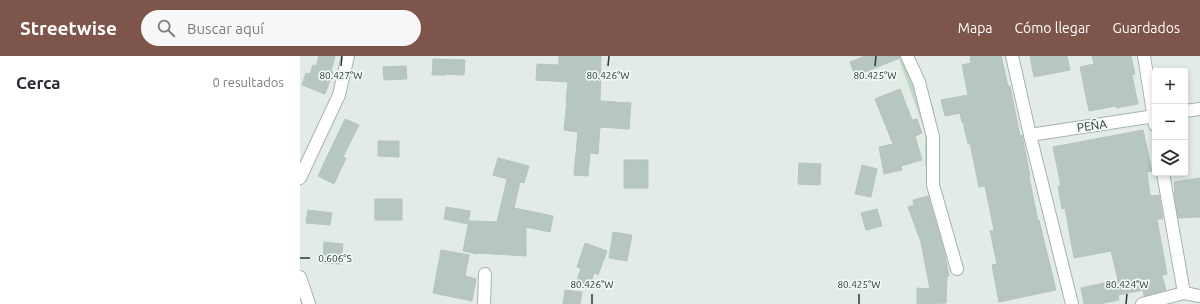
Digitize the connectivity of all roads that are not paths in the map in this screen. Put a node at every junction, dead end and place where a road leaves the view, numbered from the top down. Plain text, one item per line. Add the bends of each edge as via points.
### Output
1 (348, 56) edge
2 (907, 56) edge
3 (1012, 56) edge
4 (1144, 56) edge
5 (1152, 106) edge
6 (1200, 109) edge
7 (1188, 111) edge
8 (1152, 119) edge
9 (1030, 135) junction
10 (1164, 176) edge
11 (300, 178) edge
12 (957, 269) dead end
13 (485, 274) dead end
14 (300, 277) edge
15 (1184, 293) junction
16 (1200, 296) edge
17 (309, 304) edge
18 (484, 304) edge
19 (1072, 304) edge
20 (1142, 304) edge

1 - 11 street via 338,95
2 - 12 street via 920,82 933,137 933,185
3 - 9 street
4 - 5 street
6 - 7 street
8 - 9 street, PEÑA
9 - 19 street
10 - 15 street
13 - 18 street
14 - 17 street
15 - 16 street
15 - 20 street

